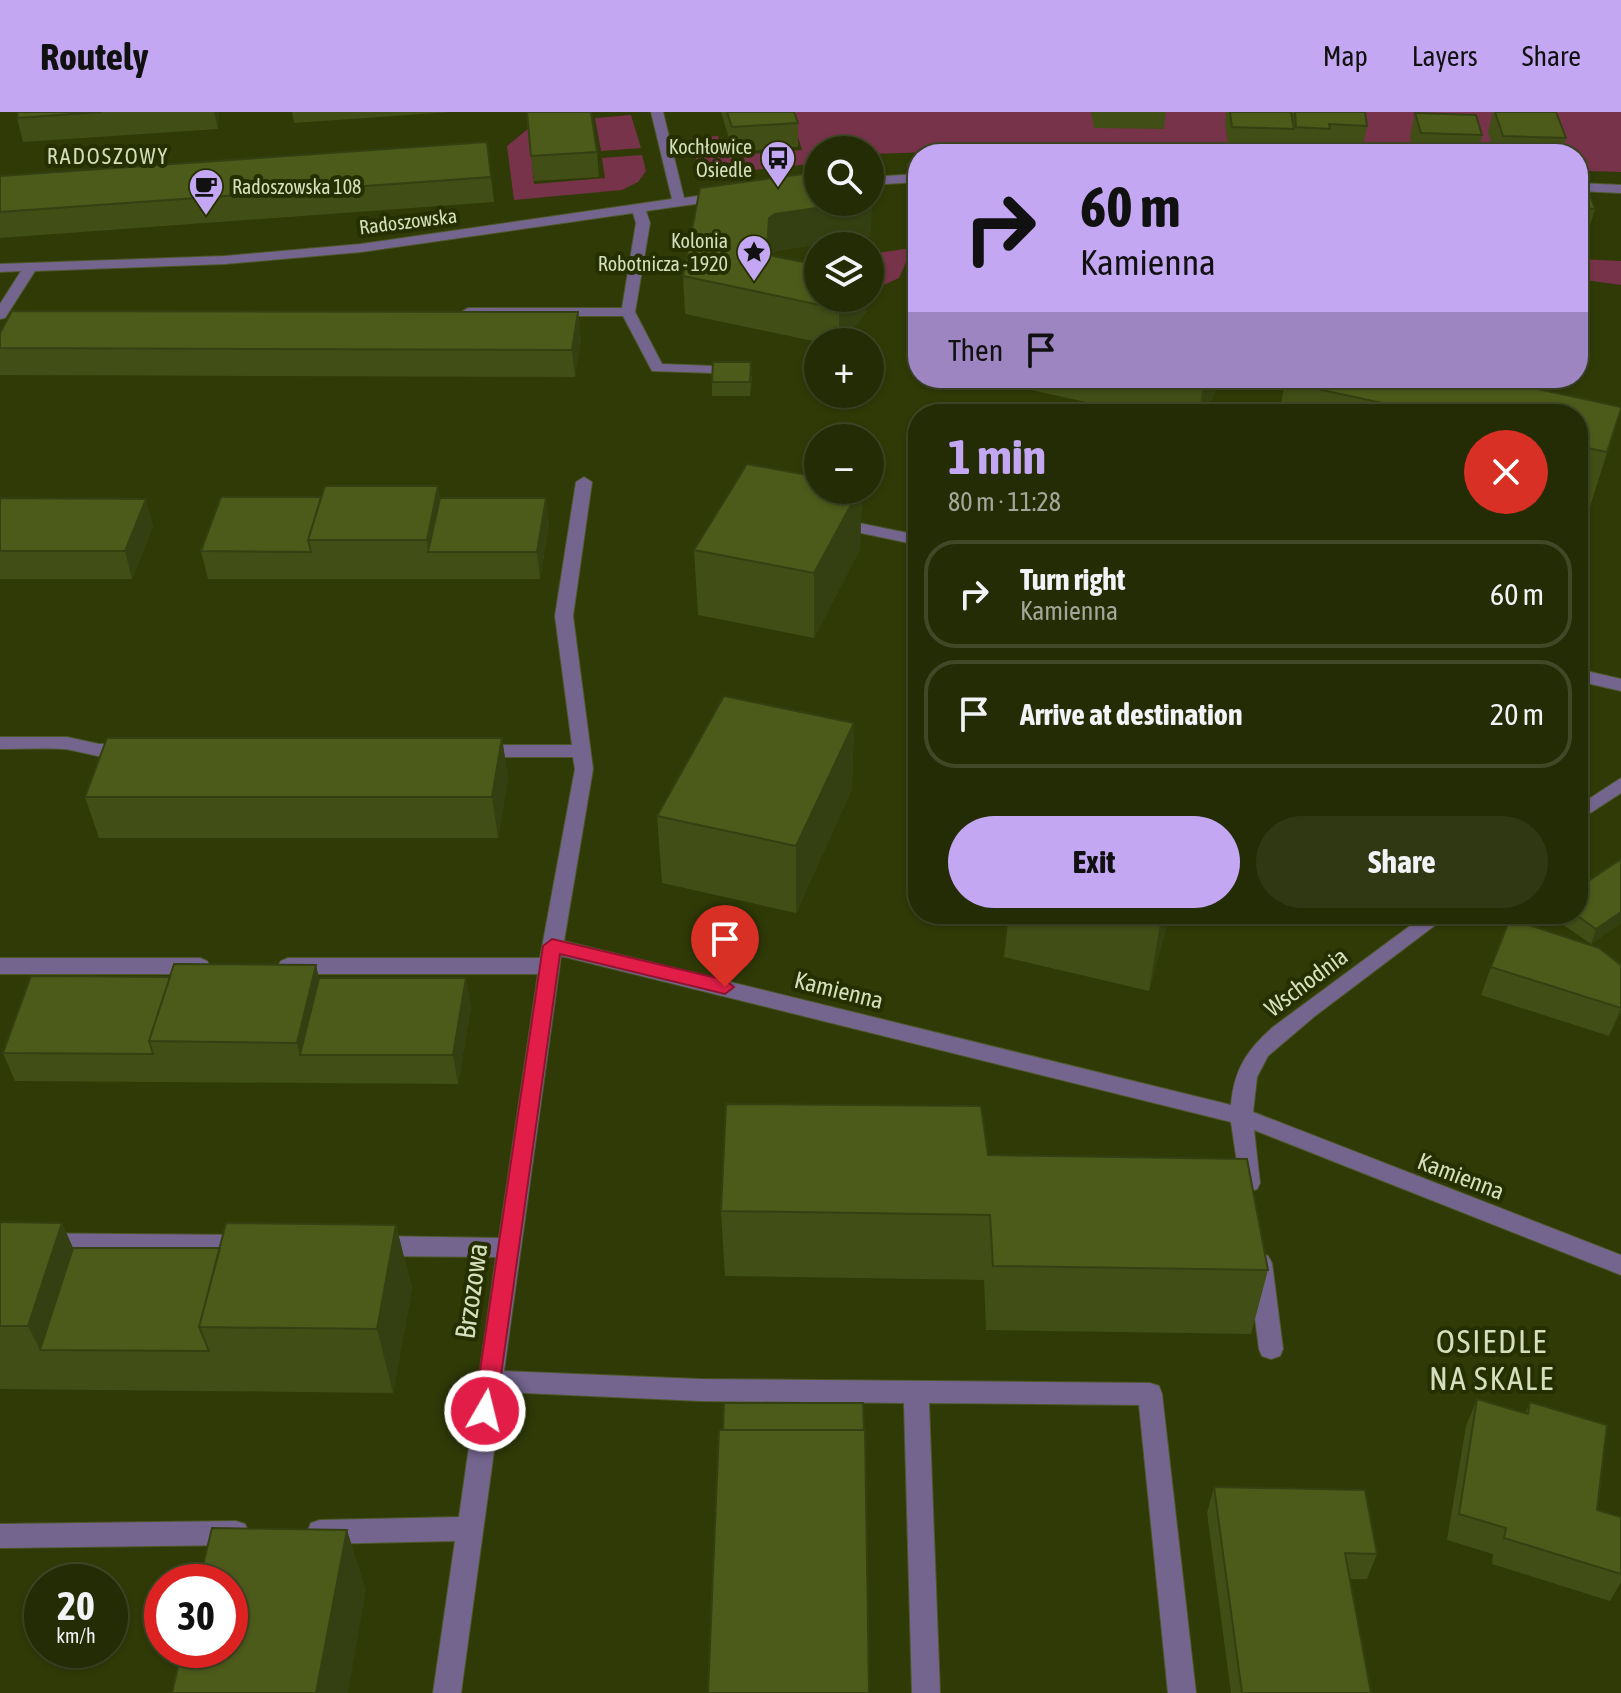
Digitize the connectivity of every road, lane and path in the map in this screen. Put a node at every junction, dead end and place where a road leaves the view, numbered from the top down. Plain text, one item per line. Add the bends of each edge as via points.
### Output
1 (657, 112) edge
2 (908, 179) edge
3 (884, 180) edge
4 (1588, 187) edge
5 (1621, 189) edge
6 (736, 194) edge
7 (679, 202) junction
8 (638, 208) junction
9 (0, 268) edge
10 (30, 268) junction
11 (458, 312) edge
12 (628, 312) junction
13 (0, 315) edge
14 (743, 371) edge
15 (584, 482) dead end
16 (816, 519) edge
17 (908, 538) edge
18 (1588, 677) edge
19 (1621, 685) edge
20 (0, 743) edge
21 (146, 750) edge
22 (457, 751) edge
23 (582, 751) junction
24 (1621, 784) edge
25 (1588, 808) edge
26 (1427, 924) edge
27 (550, 956) junction
28 (0, 966) edge
29 (220, 966) edge
30 (267, 966) edge
31 (1240, 1116) junction
32 (1252, 1209) edge
33 (1257, 1240) edge
34 (0, 1243) edge
35 (269, 1245) edge
36 (349, 1246) edge
37 (507, 1248) junction
38 (1621, 1265) edge
39 (1271, 1349) dead end
40 (489, 1381) junction
41 (916, 1391) junction
42 (468, 1529) junction
43 (265, 1532) edge
44 (297, 1532) edge
45 (0, 1536) edge
46 (447, 1693) edge
47 (926, 1693) edge
48 (1182, 1693) edge

1 - 7 street
2 - 3 street
4 - 5 street
6 - 7 street, Radoszowska
7 - 8 street, Radoszowska
8 - 10 street, Radoszowska via 348,249
8 - 12 street via 643,223
9 - 10 street, Radoszowska
10 - 13 street
11 - 12 street
12 - 14 street via 657,368
15 - 23 street via 564,616
16 - 17 street
18 - 19 street
20 - 21 street
22 - 23 street
23 - 27 street via 584,769
24 - 25 street
26 - 31 street, Wschodnia via 1251,1060
27 - 30 street, Kamienna
27 - 31 street, Kamienna
27 - 37 street, Brzozowa
28 - 29 street
31 - 32 street, Wschodnia
31 - 38 street, Kamienna
33 - 39 street
34 - 35 street
36 - 37 street
37 - 40 street, Brzozowa
40 - 41 street via 700,1390
40 - 42 street, Brzozowa
41 - 47 street
41 - 48 street via 1150,1394
42 - 44 street
42 - 46 street, Brzozowa
43 - 45 street

